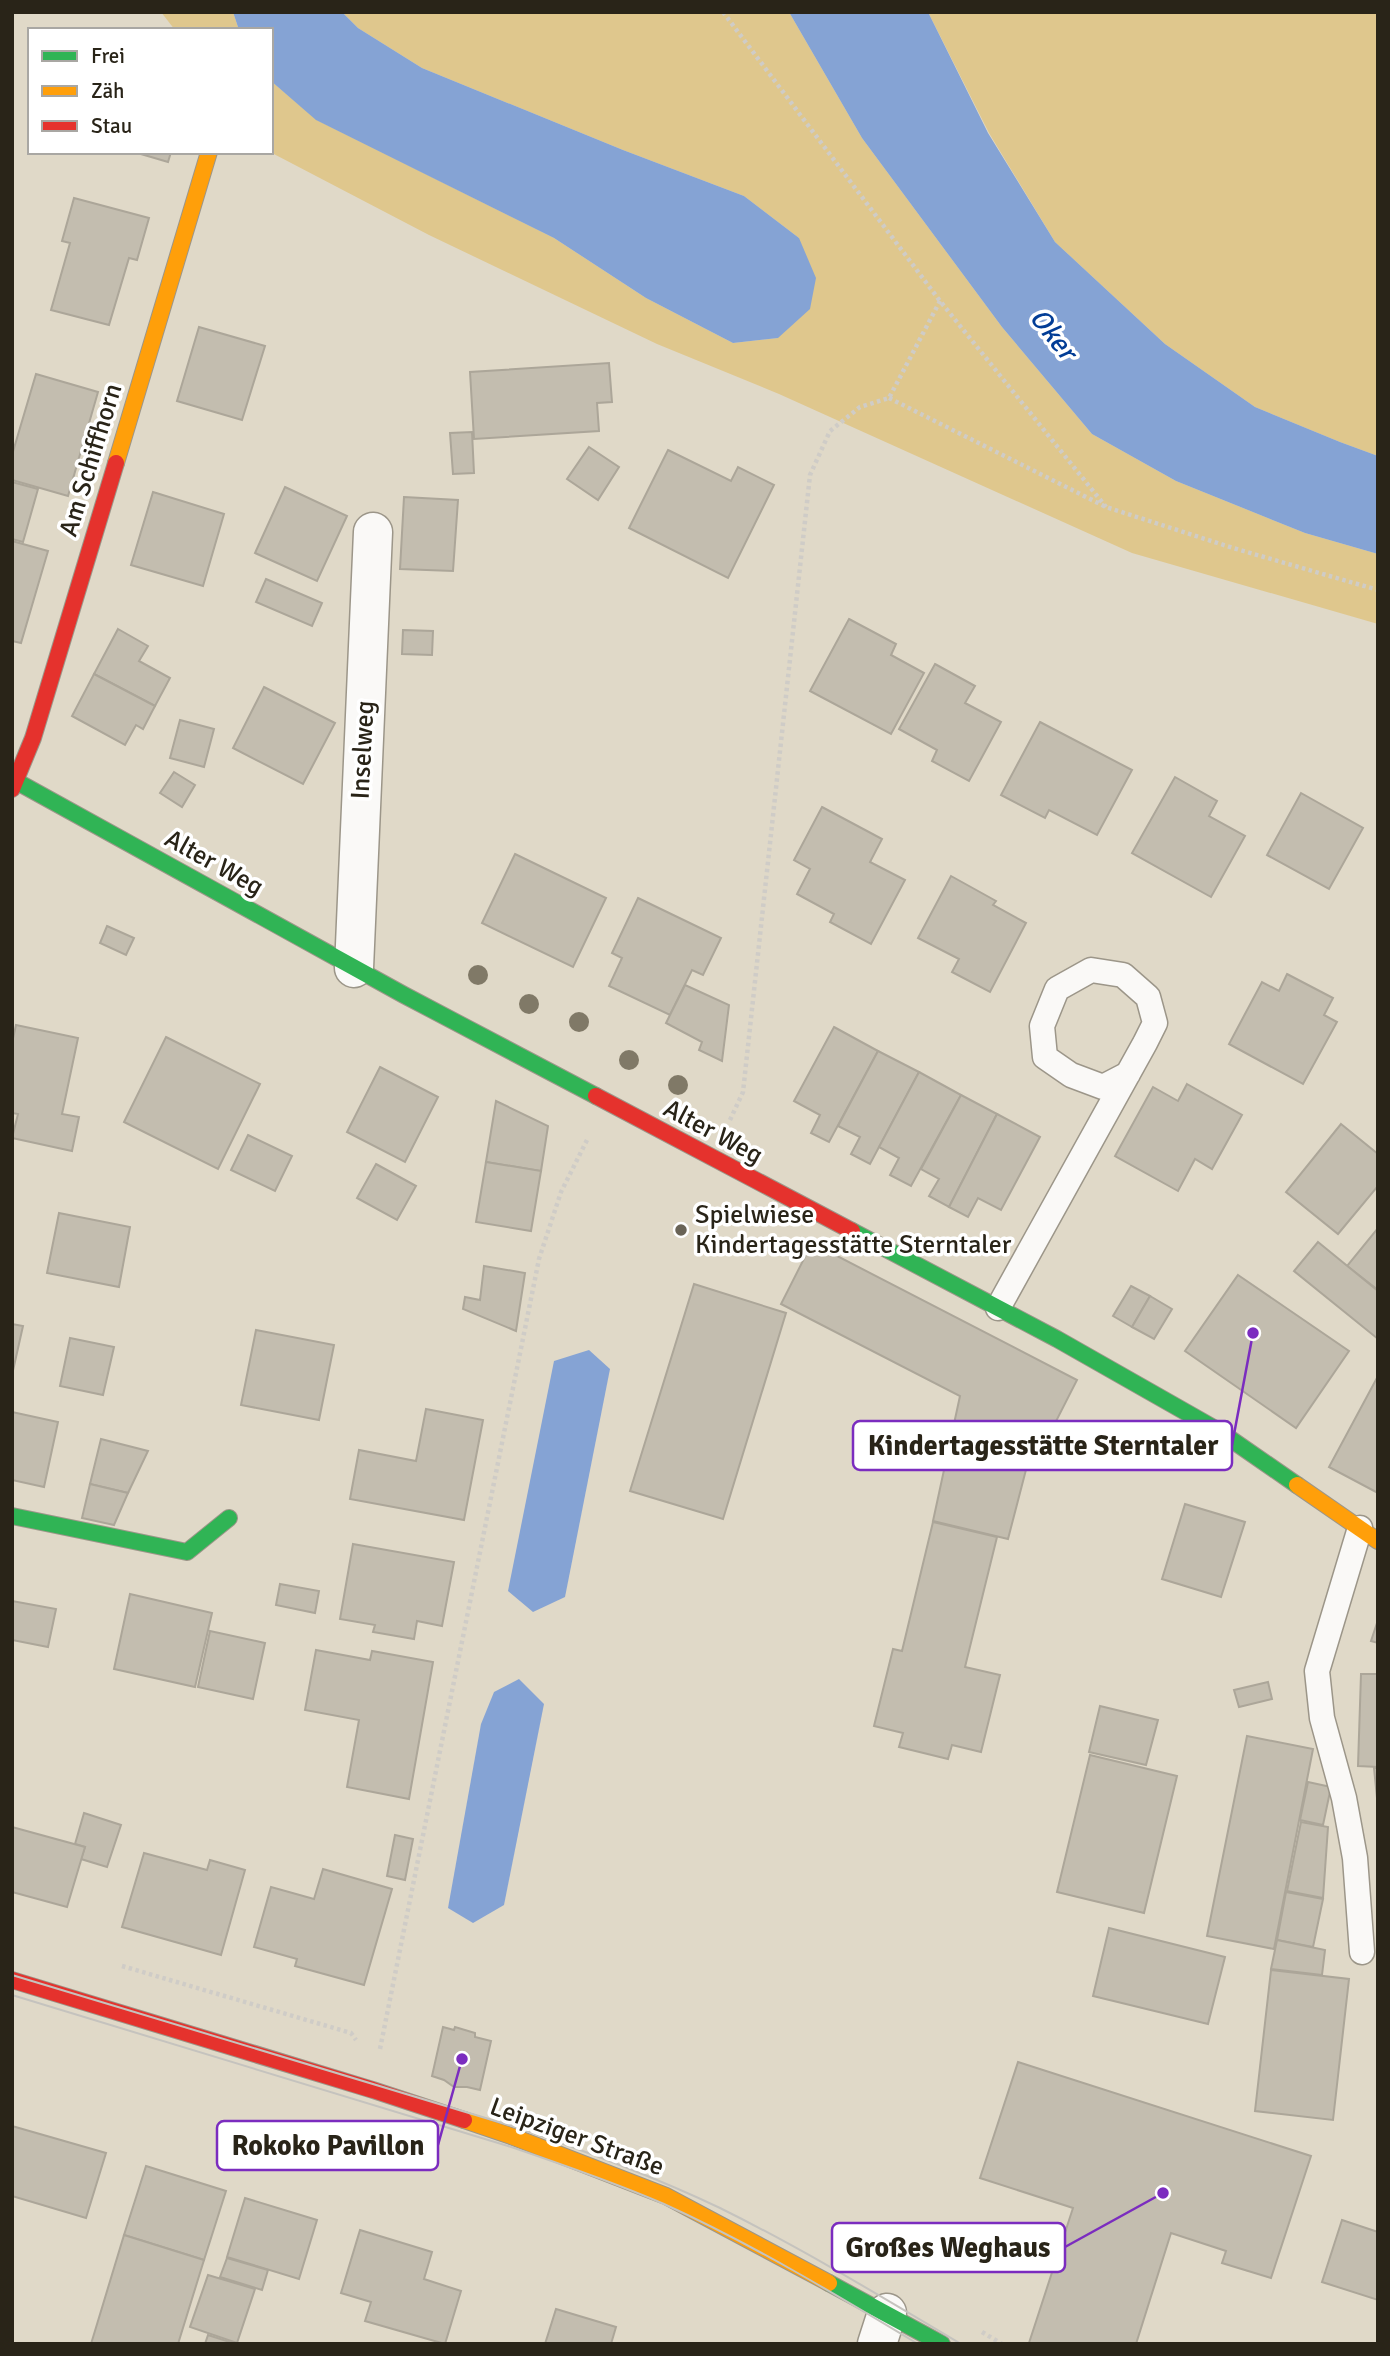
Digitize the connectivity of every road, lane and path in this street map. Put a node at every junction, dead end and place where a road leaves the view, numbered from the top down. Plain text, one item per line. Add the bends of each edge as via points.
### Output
1 (723, 12) edge
2 (208, 154) edge
3 (940, 301) junction
4 (889, 398) junction
5 (1106, 507) junction
6 (373, 532) dead end
7 (1378, 590) edge
8 (13, 783) edge
9 (354, 968) junction
10 (1128, 1074) junction
11 (605, 1103) junction
12 (712, 1159) junction
13 (998, 1308) junction
14 (12, 1516) edge
15 (229, 1518) dead end
16 (1369, 1535) edge
17 (1362, 1952) dead end
18 (12, 1980) edge
19 (379, 2053) dead end
20 (882, 2329) edge
21 (942, 2344) edge

1 - 3 path
2 - 8 street, Am Schiffhorn via 33,738
3 - 4 path
3 - 5 path
4 - 5 path
4 - 12 path via 860,407 830,431 810,475 743,1092
5 - 7 path
6 - 9 street, Inselweg
8 - 9 street, Alter Weg
9 - 11 street, Alter Weg
10 - 10 lane via 1155,1023 1148,997 1123,975 1091,970 1057,989 1042,1026 1045,1057 1071,1075 1104,1087
10 - 13 lane
11 - 12 street, Alter Weg
11 - 19 path via 561,1192 539,1259
12 - 13 street, Alter Weg
13 - 16 street, Alter Weg via 1219,1432
14 - 15 street via 187,1552
16 - 17 lane via 1317,1671 1322,1718 1345,1798
18 - 20 street, Leipziger Straße via 373,2090 511,2136 666,2196
20 - 21 street, Leipziger Straße

